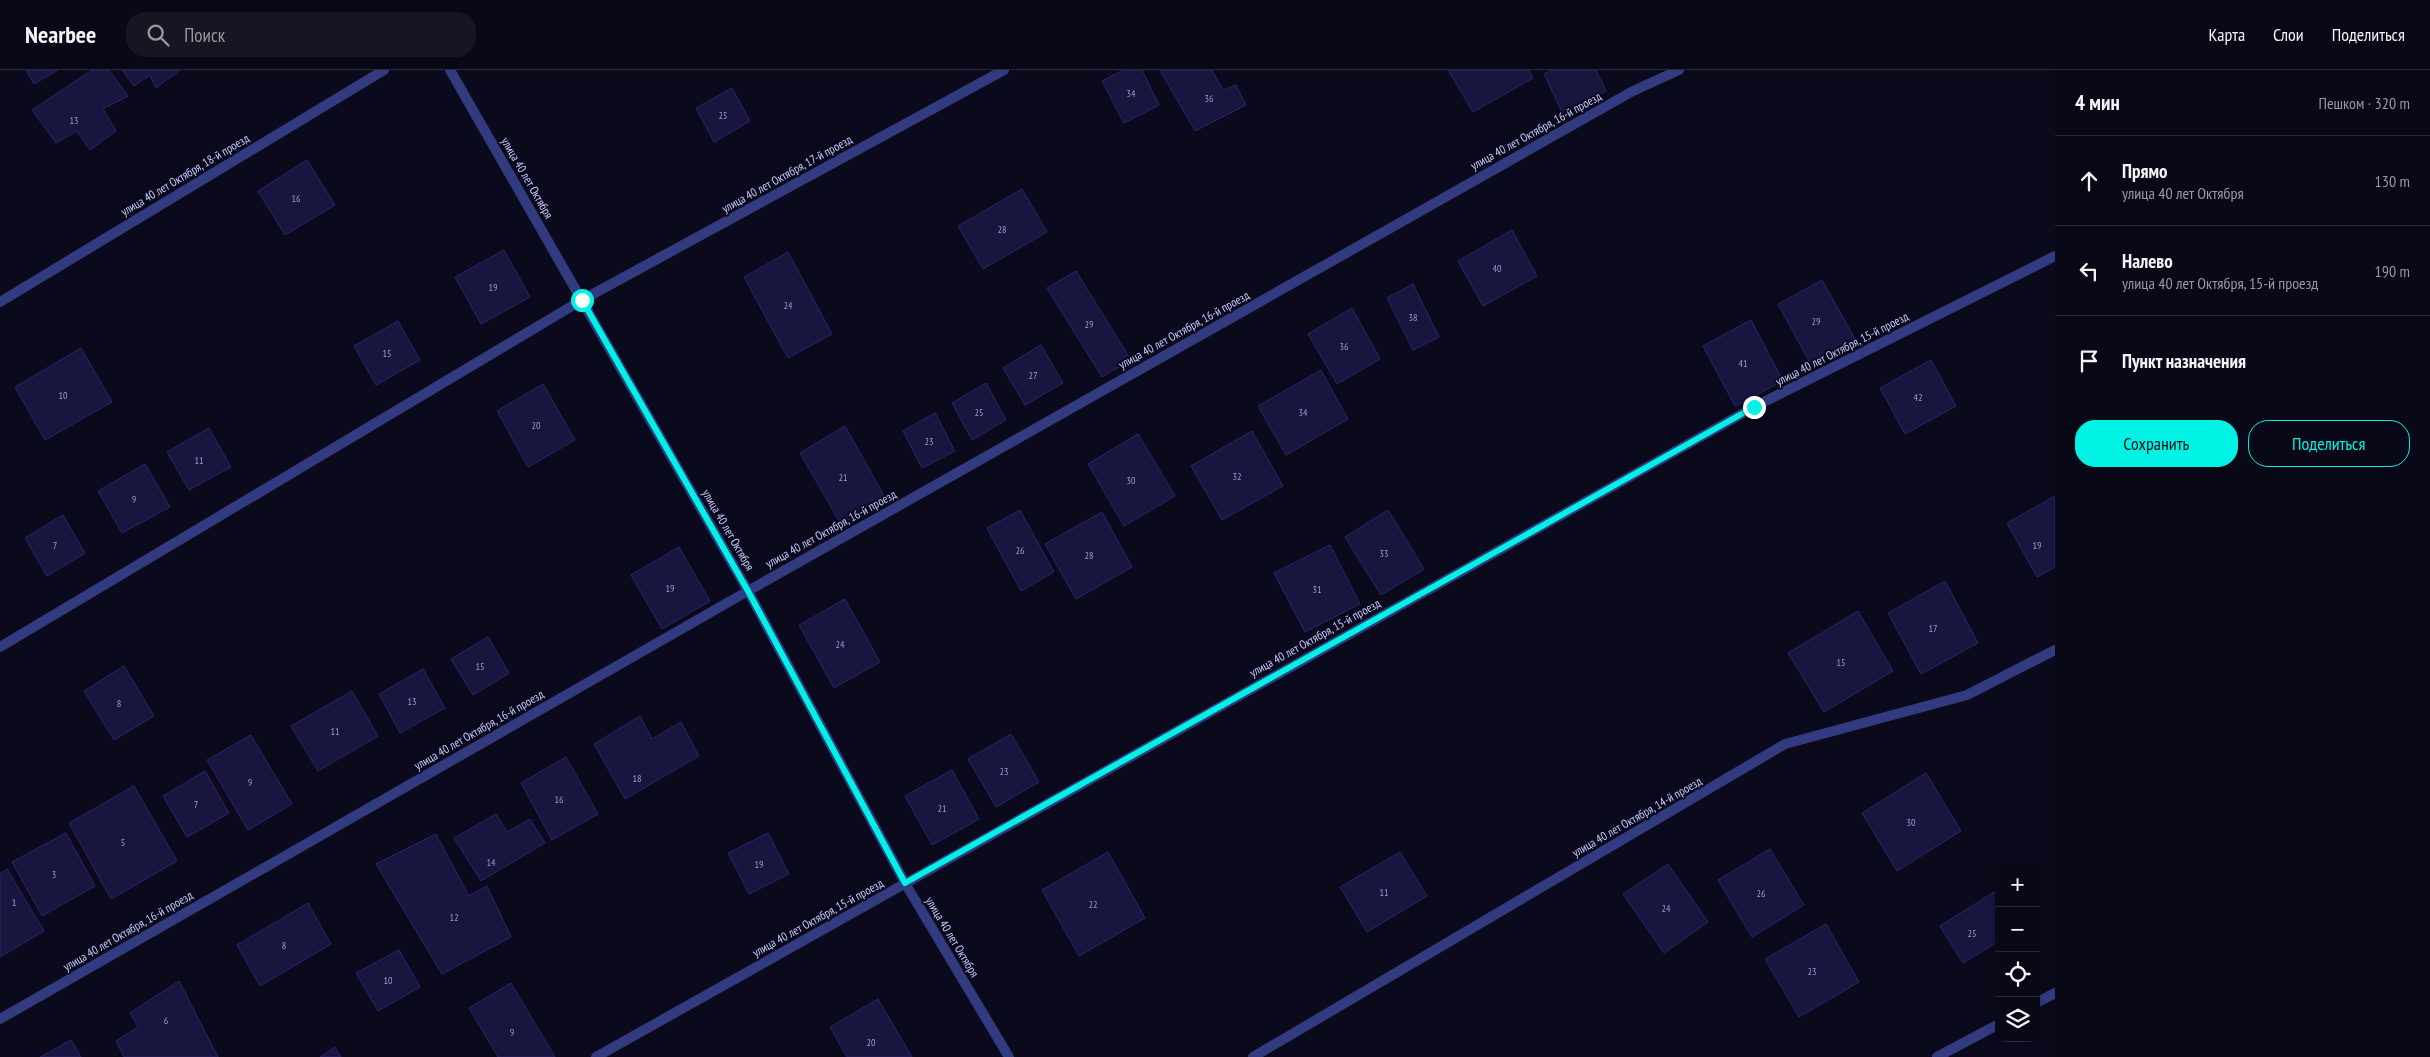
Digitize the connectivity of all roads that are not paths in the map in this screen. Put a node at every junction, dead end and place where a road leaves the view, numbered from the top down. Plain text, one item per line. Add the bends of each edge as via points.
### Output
1 (384, 70) edge
2 (450, 70) edge
3 (1004, 70) edge
4 (1679, 70) edge
5 (2055, 256) edge
6 (582, 300) junction
7 (0, 302) edge
8 (748, 591) junction
9 (0, 647) edge
10 (2055, 650) edge
11 (905, 883) junction
12 (2055, 993) edge
13 (2040, 1001) edge
14 (0, 1019) edge
15 (1995, 1026) edge
16 (596, 1057) edge
17 (1009, 1057) edge
18 (1253, 1057) edge
19 (1937, 1057) edge

1 - 7 street, улица 40 лет Октября, 18-й проезд
2 - 6 street, улица 40 лет Октября
3 - 6 street, улица 40 лет Октября, 17-й проезд
4 - 8 street, улица 40 лет Октября, 16-й проезд via 1625,96
5 - 11 street, улица 40 лет Октября, 15-й проезд via 1754,407
6 - 8 street, улица 40 лет Октября
6 - 9 street, улица 40 лет Октября, 17-й проезд
8 - 11 street, улица 40 лет Октября
8 - 14 street, улица 40 лет Октября, 16-й проезд
10 - 18 street, улица 40 лет Октября, 14-й проезд via 1967,695 1785,744
11 - 16 street, улица 40 лет Октября, 15-й проезд
11 - 17 street, улица 40 лет Октября
12 - 13 street
15 - 19 street

